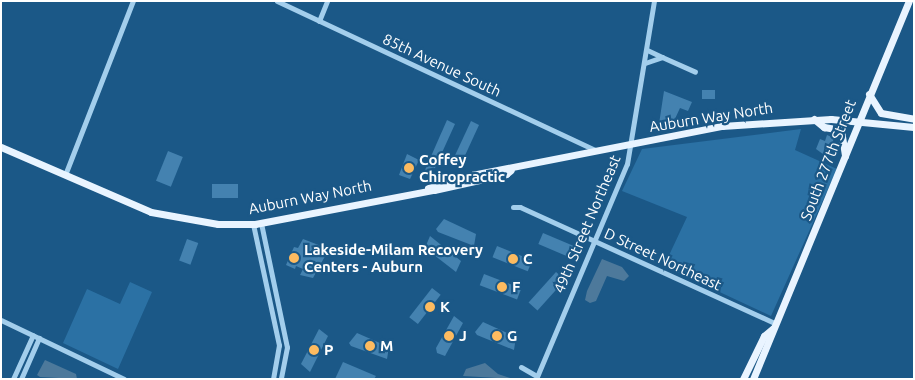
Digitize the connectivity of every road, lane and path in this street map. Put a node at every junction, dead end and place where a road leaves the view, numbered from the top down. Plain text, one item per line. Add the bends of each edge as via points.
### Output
1 (132, 1) edge
2 (277, 1) edge
3 (327, 1) edge
4 (654, 1) edge
5 (909, 1) edge
6 (319, 21) junction
7 (647, 50) junction
8 (662, 57) junction
9 (645, 63) junction
10 (695, 72) dead end
11 (870, 94) junction
12 (814, 119) junction
13 (914, 119) edge
14 (859, 122) junction
15 (914, 127) edge
16 (632, 144) junction
17 (1, 147) edge
18 (598, 151) junction
19 (843, 166) junction
20 (511, 170) junction
21 (65, 175) junction
22 (429, 188) junction
23 (513, 207) dead end
24 (257, 223) junction
25 (594, 241) junction
26 (1, 320) edge
27 (773, 326) junction
28 (33, 335) junction
29 (39, 338) junction
30 (521, 367) dead end
31 (535, 377) edge
32 (13, 379) edge
33 (21, 379) edge
34 (124, 379) edge
35 (273, 379) edge
36 (281, 379) edge
37 (743, 379) edge
38 (754, 379) edge

1 - 21 street
2 - 6 street, 85th Avenue South
3 - 6 street
4 - 7 street, 49th Street Northeast
5 - 11 main road, South 277th Street
6 - 18 street, 85th Avenue South
7 - 8 street
7 - 9 street, 49th Street Northeast
8 - 9 street
8 - 10 street
9 - 16 street, 49th Street Northeast
11 - 13 main road via 881,113
11 - 14 main road, South 277th Street
12 - 14 main road, Auburn Way North
12 - 16 main road, Auburn Way North via 717,127
12 - 19 main road via 843,133
14 - 15 main road, Auburn Way North
14 - 19 main road, South 277th Street
16 - 18 main road, Auburn Way North
16 - 25 street, 49th Street Northeast
17 - 21 main road, Auburn Way North
18 - 20 main road, Auburn Way North
19 - 27 main road, South 277th Street
20 - 22 main road, Auburn Way North via 452,179
20 - 22 main road, Auburn Way North via 506,174
21 - 24 main road, Auburn Way North via 151,212 218,224
22 - 24 main road, Auburn Way North
23 - 25 street, D Street Northeast via 520,207
24 - 35 street via 279,345
24 - 36 street via 287,347
25 - 27 street, D Street Northeast
25 - 31 street, 49th Street Northeast
26 - 28 street
27 - 37 main road, South 277th Street via 764,336
27 - 38 main road, South 277th Street
28 - 29 street
28 - 32 street
29 - 33 street
29 - 34 street
30 - 31 street

